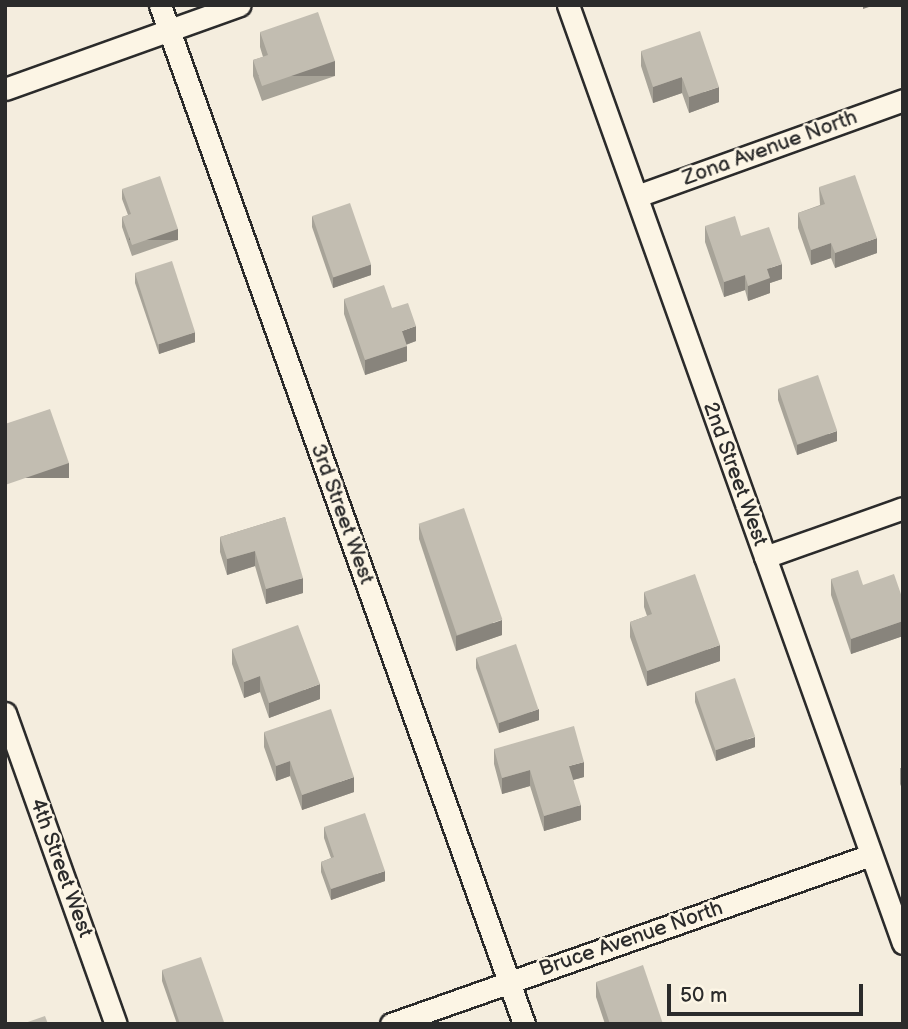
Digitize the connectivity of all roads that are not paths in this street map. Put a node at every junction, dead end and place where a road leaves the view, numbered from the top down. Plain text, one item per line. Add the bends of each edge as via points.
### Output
1 (160, 5) edge
2 (239, 5) edge
3 (568, 5) edge
4 (169, 30) junction
5 (5, 89) edge
6 (903, 100) edge
7 (637, 196) junction
8 (903, 508) edge
9 (765, 557) junction
10 (5, 713) edge
11 (871, 855) junction
12 (899, 917) edge
13 (903, 943) edge
14 (509, 982) junction
15 (116, 1024) edge
16 (391, 1024) edge
17 (524, 1024) edge

1 - 4 street, 3rd Street West
2 - 4 street
3 - 7 street, 2nd Street West
4 - 5 street
4 - 14 street, 3rd Street West
6 - 7 street, Zona Avenue North
7 - 9 street, 2nd Street West
8 - 9 street
9 - 11 street, 2nd Street West
10 - 15 street, 4th Street West
11 - 12 street, 2nd Street West
11 - 14 street, Bruce Avenue North
12 - 13 street, 2nd Street West
14 - 16 street, Bruce Avenue North
14 - 17 street, 3rd Street West

